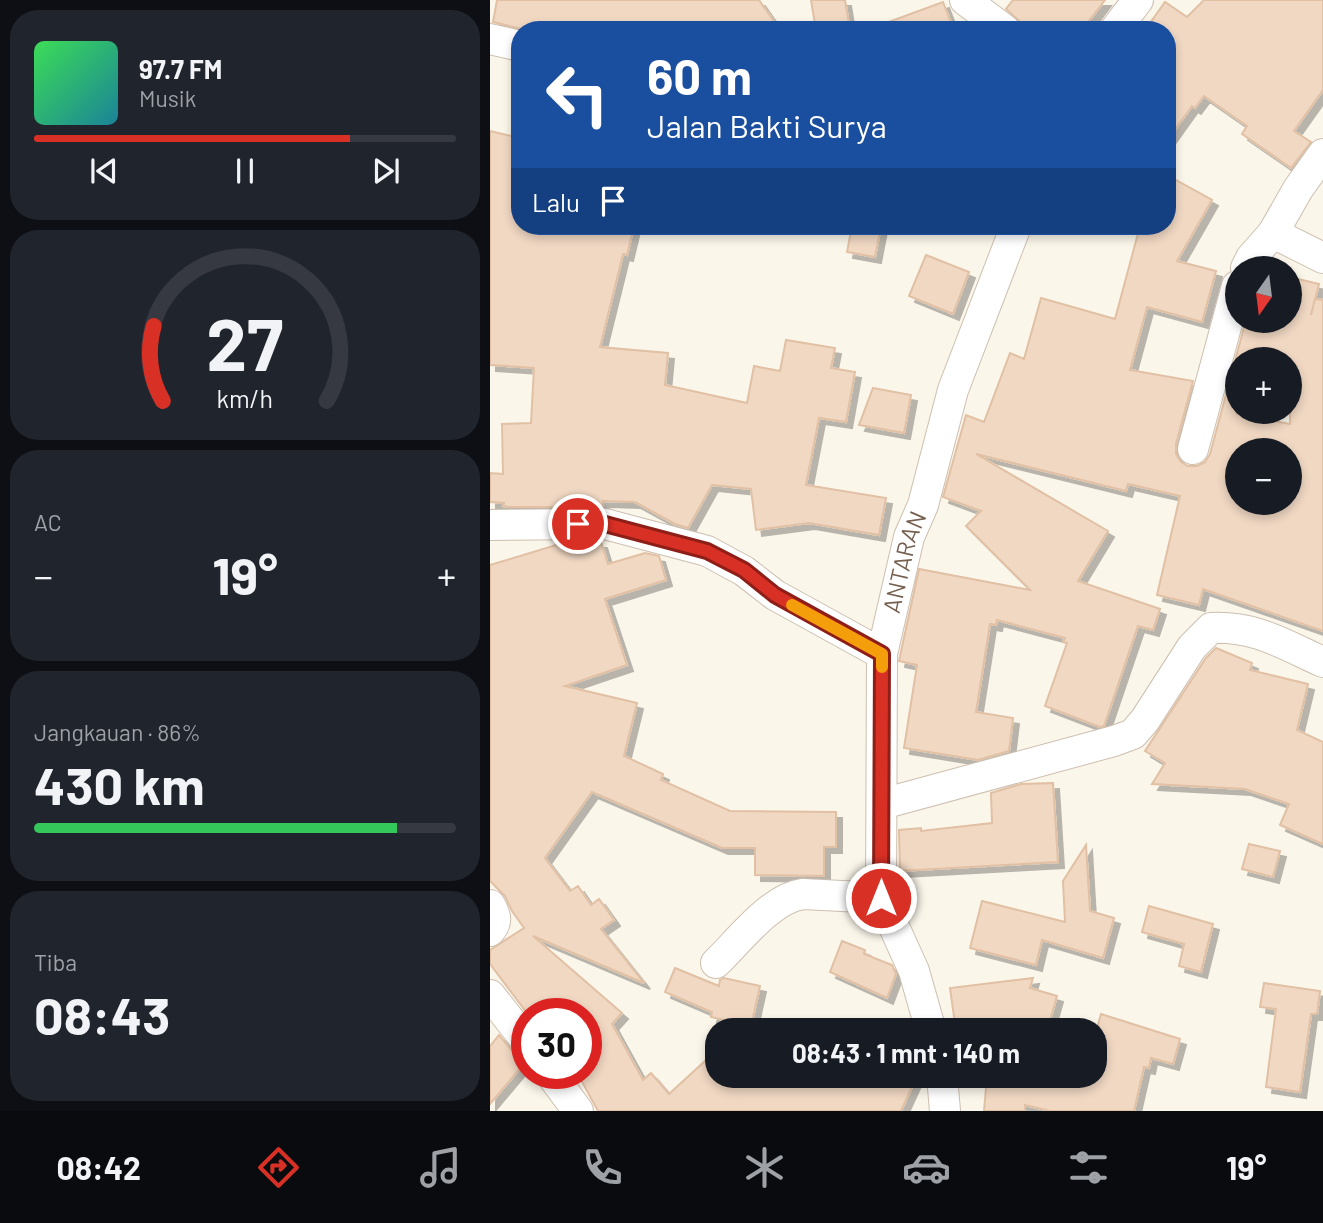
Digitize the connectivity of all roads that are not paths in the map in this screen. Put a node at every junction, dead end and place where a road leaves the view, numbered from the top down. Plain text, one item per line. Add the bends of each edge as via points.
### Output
1 (965, 0) edge
2 (1138, 0) edge
3 (993, 21) edge
4 (1122, 21) edge
5 (490, 39) edge
6 (511, 44) edge
7 (1323, 154) edge
8 (1273, 233) junction
9 (1013, 235) edge
10 (1253, 256) edge
11 (1323, 258) edge
12 (1225, 330) edge
13 (1193, 449) dead end
14 (490, 525) edge
15 (882, 654) junction
16 (1323, 662) edge
17 (882, 804) junction
18 (881, 898) junction
19 (490, 905) edge
20 (490, 931) edge
21 (716, 963) dead end
22 (490, 995) edge
23 (927, 1018) edge
24 (511, 1022) edge
25 (943, 1088) edge
26 (562, 1089) edge
27 (578, 1111) edge
28 (945, 1111) edge

1 - 3 street
2 - 4 street
5 - 6 street
7 - 8 street
8 - 10 street
8 - 11 street
9 - 15 street, ANTARAN via 953,390 923,505 909,537
12 - 13 street
14 - 15 street via 605,524 707,551
15 - 17 street, ANTARAN
16 - 17 street via 1236,627 1211,628 1192,647 1133,734
17 - 18 street, ANTARAN
18 - 21 street via 790,896
18 - 23 street, ANTARAN via 914,971
19 - 20 street via 496,916
22 - 24 street
25 - 28 street
26 - 27 street

